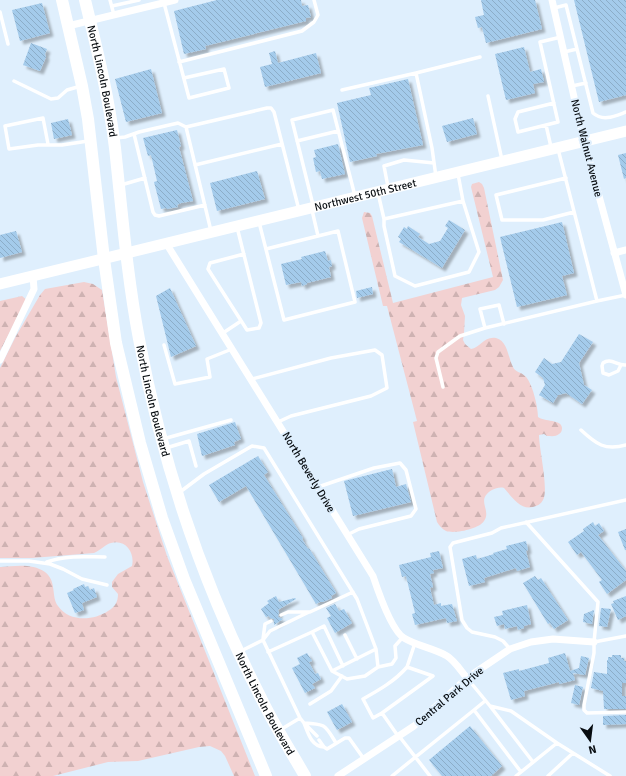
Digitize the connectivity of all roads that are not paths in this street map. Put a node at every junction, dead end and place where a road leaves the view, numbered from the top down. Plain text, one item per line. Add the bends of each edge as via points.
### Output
1 (62, 0) edge
2 (85, 0) edge
3 (110, 0) edge
4 (139, 0) edge
5 (174, 0) edge
6 (314, 0) edge
7 (552, 0) edge
8 (164, 3) junction
9 (112, 6) junction
10 (554, 8) junction
11 (0, 12) edge
12 (114, 15) junction
13 (90, 21) junction
14 (68, 26) junction
15 (561, 37) junction
16 (8, 44) dead end
17 (578, 49) junction
18 (564, 52) junction
19 (480, 57) dead end
20 (180, 62) junction
21 (416, 73) junction
22 (184, 78) junction
23 (14, 80) dead end
24 (586, 83) junction
25 (82, 86) junction
26 (572, 86) junction
27 (342, 90) dead end
28 (488, 96) dead end
29 (554, 103) junction
30 (626, 112) edge
31 (546, 125) junction
32 (186, 127) junction
33 (338, 131) junction
34 (626, 131) edge
35 (134, 134) junction
36 (114, 138) junction
37 (91, 141) junction
38 (297, 141) junction
39 (584, 141) junction
40 (48, 144) junction
41 (282, 144) junction
42 (555, 149) junction
43 (503, 162) junction
44 (434, 163) junction
45 (195, 165) junction
46 (458, 173) junction
47 (145, 178) junction
48 (436, 178) junction
49 (566, 178) junction
50 (118, 185) junction
51 (383, 191) junction
52 (355, 198) junction
53 (463, 201) junction
54 (205, 205) junction
55 (313, 208) junction
56 (300, 211) junction
57 (574, 212) junction
58 (384, 219) junction
59 (259, 221) junction
60 (237, 226) junction
61 (211, 232) junction
62 (318, 236) junction
63 (166, 243) junction
64 (266, 249) junction
65 (626, 250) edge
66 (614, 253) junction
67 (126, 254) junction
68 (244, 254) junction
69 (104, 259) junction
70 (33, 276) junction
71 (0, 284) edge
72 (626, 295) edge
73 (597, 301) junction
74 (241, 321) junction
75 (504, 324) junction
76 (485, 328) junction
77 (222, 333) junction
78 (164, 344) dead end
79 (232, 349) junction
80 (0, 360) edge
81 (626, 364) edge
82 (621, 366) junction
83 (252, 379) junction
84 (443, 387) dead end
85 (231, 420) dead end
86 (278, 422) junction
87 (581, 430) dead end
88 (163, 444) junction
89 (626, 445) edge
90 (196, 466) dead end
91 (318, 487) junction
92 (178, 494) junction
93 (626, 500) edge
94 (526, 522) junction
95 (347, 535) junction
96 (105, 557) dead end
97 (0, 561) edge
98 (45, 563) junction
99 (107, 585) dead end
100 (353, 592) junction
101 (310, 612) junction
102 (281, 615) dead end
103 (271, 621) dead end
104 (312, 632) junction
105 (345, 635) dead end
106 (626, 636) edge
107 (403, 638) junction
108 (263, 640) junction
109 (594, 642) junction
110 (415, 643) junction
111 (376, 649) junction
112 (510, 649) junction
113 (239, 652) junction
114 (268, 652) junction
115 (357, 659) junction
116 (343, 666) junction
117 (378, 667) junction
118 (407, 667) junction
119 (332, 671) junction
120 (342, 676) junction
121 (467, 678) junction
122 (485, 701) junction
123 (310, 704) dead end
124 (490, 706) junction
125 (474, 710) junction
126 (626, 712) edge
127 (382, 714) junction
128 (300, 718) junction
129 (304, 723) junction
130 (279, 731) junction
131 (317, 736) dead end
132 (398, 736) junction
133 (319, 740) dead end
134 (336, 743) junction
135 (557, 743) junction
136 (324, 748) junction
137 (574, 753) junction
138 (415, 757) junction
139 (364, 759) junction
140 (534, 762) junction
141 (521, 772) junction
142 (266, 776) edge
143 (305, 776) edge
144 (338, 776) edge
145 (392, 776) edge
146 (430, 776) edge
147 (516, 776) edge
148 (548, 776) edge
149 (610, 776) edge

1 - 14 main road, North Lincoln Boulevard
2 - 13 main road, North Lincoln Boulevard
3 - 9 lane
4 - 9 lane
5 - 8 street
6 - 20 lane via 318,15 314,22 302,31
7 - 10 street, North Walnut Avenue
8 - 12 street
8 - 20 lane
9 - 12 lane
10 - 15 street, North Walnut Avenue
10 - 17 lane via 566,5
11 - 16 lane
12 - 13 street
13 - 14 street
13 - 36 main road, North Lincoln Boulevard
14 - 25 main road, North Lincoln Boulevard
15 - 18 street, North Walnut Avenue
15 - 29 lane via 540,42
17 - 18 lane
17 - 24 lane
18 - 26 street, North Walnut Avenue
19 - 21 lane
20 - 22 lane
21 - 27 lane
21 - 44 lane
22 - 22 lane via 189,98 229,88 224,69
23 - 25 lane via 54,99 67,90
24 - 26 lane
24 - 30 lane via 593,113 598,117 604,118
25 - 37 main road, North Lincoln Boulevard
26 - 39 street, North Walnut Avenue
28 - 43 lane
29 - 31 lane via 558,122
29 - 31 lane via 518,112 518,132
31 - 42 lane
32 - 35 lane via 178,123
32 - 41 lane via 271,108
32 - 45 lane
33 - 38 lane
33 - 38 lane via 333,110 292,120
33 - 52 lane
34 - 39 main road, Northwest 50th Street
35 - 36 lane
35 - 47 lane
36 - 50 main road, North Lincoln Boulevard
37 - 40 lane
37 - 69 main road, North Lincoln Boulevard
38 - 55 lane
39 - 42 main road, Northwest 50th Street
39 - 66 street, North Walnut Avenue
40 - 40 lane via 9,149 5,126 43,118
41 - 45 lane
41 - 56 lane
42 - 43 main road, Northwest 50th Street
42 - 49 lane
43 - 46 main road, Northwest 50th Street
44 - 48 lane
44 - 51 lane via 404,160 384,166
45 - 54 lane
46 - 48 main road, Northwest 50th Street
46 - 53 lane
47 - 50 lane
47 - 54 lane via 155,215
48 - 51 main road, Northwest 50th Street
49 - 57 lane
49 - 57 lane via 496,196 502,220 543,220
50 - 67 main road, North Lincoln Boulevard
51 - 52 main road, Northwest 50th Street
51 - 58 lane
52 - 55 main road, Northwest 50th Street
53 - 58 lane
53 - 58 lane via 479,252 469,272 415,286 395,276
54 - 61 lane
55 - 56 main road, Northwest 50th Street
55 - 62 lane
56 - 59 main road, Northwest 50th Street
57 - 73 lane
59 - 60 main road, Northwest 50th Street
59 - 64 lane
60 - 61 main road, Northwest 50th Street
60 - 68 lane
61 - 63 main road, Northwest 50th Street
62 - 64 lane
62 - 64 lane via 338,231 354,302 284,320
63 - 67 main road, Northwest 50th Street
63 - 77 street, North Beverly Drive
65 - 66 street
66 - 72 street, North Walnut Avenue
67 - 69 main road, Northwest 50th Street
67 - 88 main road, North Lincoln Boulevard via 139,340
68 - 74 lane via 261,323 259,328 247,330
68 - 74 lane via 210,263 208,269
69 - 70 main road, Northwest 50th Street
69 - 142 main road, North Lincoln Boulevard via 116,343 151,482 190,594
70 - 71 main road, Northwest 50th Street
70 - 80 street via 34,289
72 - 73 lane
73 - 75 lane
74 - 77 lane
75 - 76 lane
75 - 76 lane via 499,305 480,310
76 - 84 lane via 460,336 438,352 436,358
77 - 79 street, North Beverly Drive
78 - 79 lane via 174,384 210,377 207,359
79 - 83 street, North Beverly Drive
81 - 82 lane
82 - 82 lane via 618,372 610,375 603,373 604,362 611,361
83 - 86 street, North Beverly Drive
83 - 86 lane via 368,351 376,350 382,355 387,388 371,396 291,416
85 - 88 lane
86 - 91 street, North Beverly Drive
87 - 89 lane via 593,442 602,446
88 - 90 lane via 189,441
88 - 92 main road, North Lincoln Boulevard
91 - 95 street, North Beverly Drive
91 - 95 lane via 374,468 400,464 406,470 416,509 411,516
92 - 100 lane via 204,474 252,446 264,448
92 - 113 main road, North Lincoln Boulevard via 202,563
93 - 94 lane
94 - 109 lane via 598,602
94 - 112 lane via 453,543 450,547 462,620 472,632 495,637
95 - 107 street, North Beverly Drive via 373,576 393,624
96 - 98 lane via 78,557
97 - 98 lane
98 - 99 lane via 82,579
100 - 101 lane
100 - 111 lane
101 - 102 lane via 288,612
101 - 108 lane via 270,631
103 - 108 lane via 265,624
104 - 114 lane
104 - 116 lane via 324,626
104 - 119 lane
105 - 115 lane
106 - 109 lane
107 - 110 street
107 - 117 lane via 395,646 396,658 392,664
108 - 113 lane
108 - 114 lane
109 - 112 street, Central Park Drive via 553,639 531,642
109 - 126 lane via 584,710 587,713
110 - 118 lane
110 - 121 street via 448,656
111 - 115 lane
111 - 117 lane
112 - 121 street, Central Park Drive
113 - 130 main road, North Lincoln Boulevard
114 - 128 lane
115 - 116 lane
116 - 119 lane
117 - 120 lane via 365,676 347,679
118 - 127 lane via 389,683 363,699 373,718
118 - 127 lane via 433,676
119 - 120 lane
120 - 123 lane via 331,691
121 - 122 lane
121 - 132 street, Central Park Drive via 414,726
122 - 124 lane
122 - 125 lane
124 - 135 lane via 512,711
124 - 140 lane
125 - 138 lane
125 - 141 lane
127 - 132 lane
128 - 129 lane
128 - 130 lane
129 - 131 lane
129 - 134 lane via 321,724 328,729
129 - 136 lane via 314,744
130 - 143 main road, North Lincoln Boulevard
132 - 138 lane
132 - 139 street, Central Park Drive
133 - 136 lane
134 - 136 lane via 327,749
134 - 139 lane via 349,738
135 - 137 lane
135 - 140 lane
137 - 148 lane
137 - 149 lane
138 - 145 lane
138 - 146 lane
139 - 144 street, Central Park Drive
140 - 141 lane
141 - 147 lane

